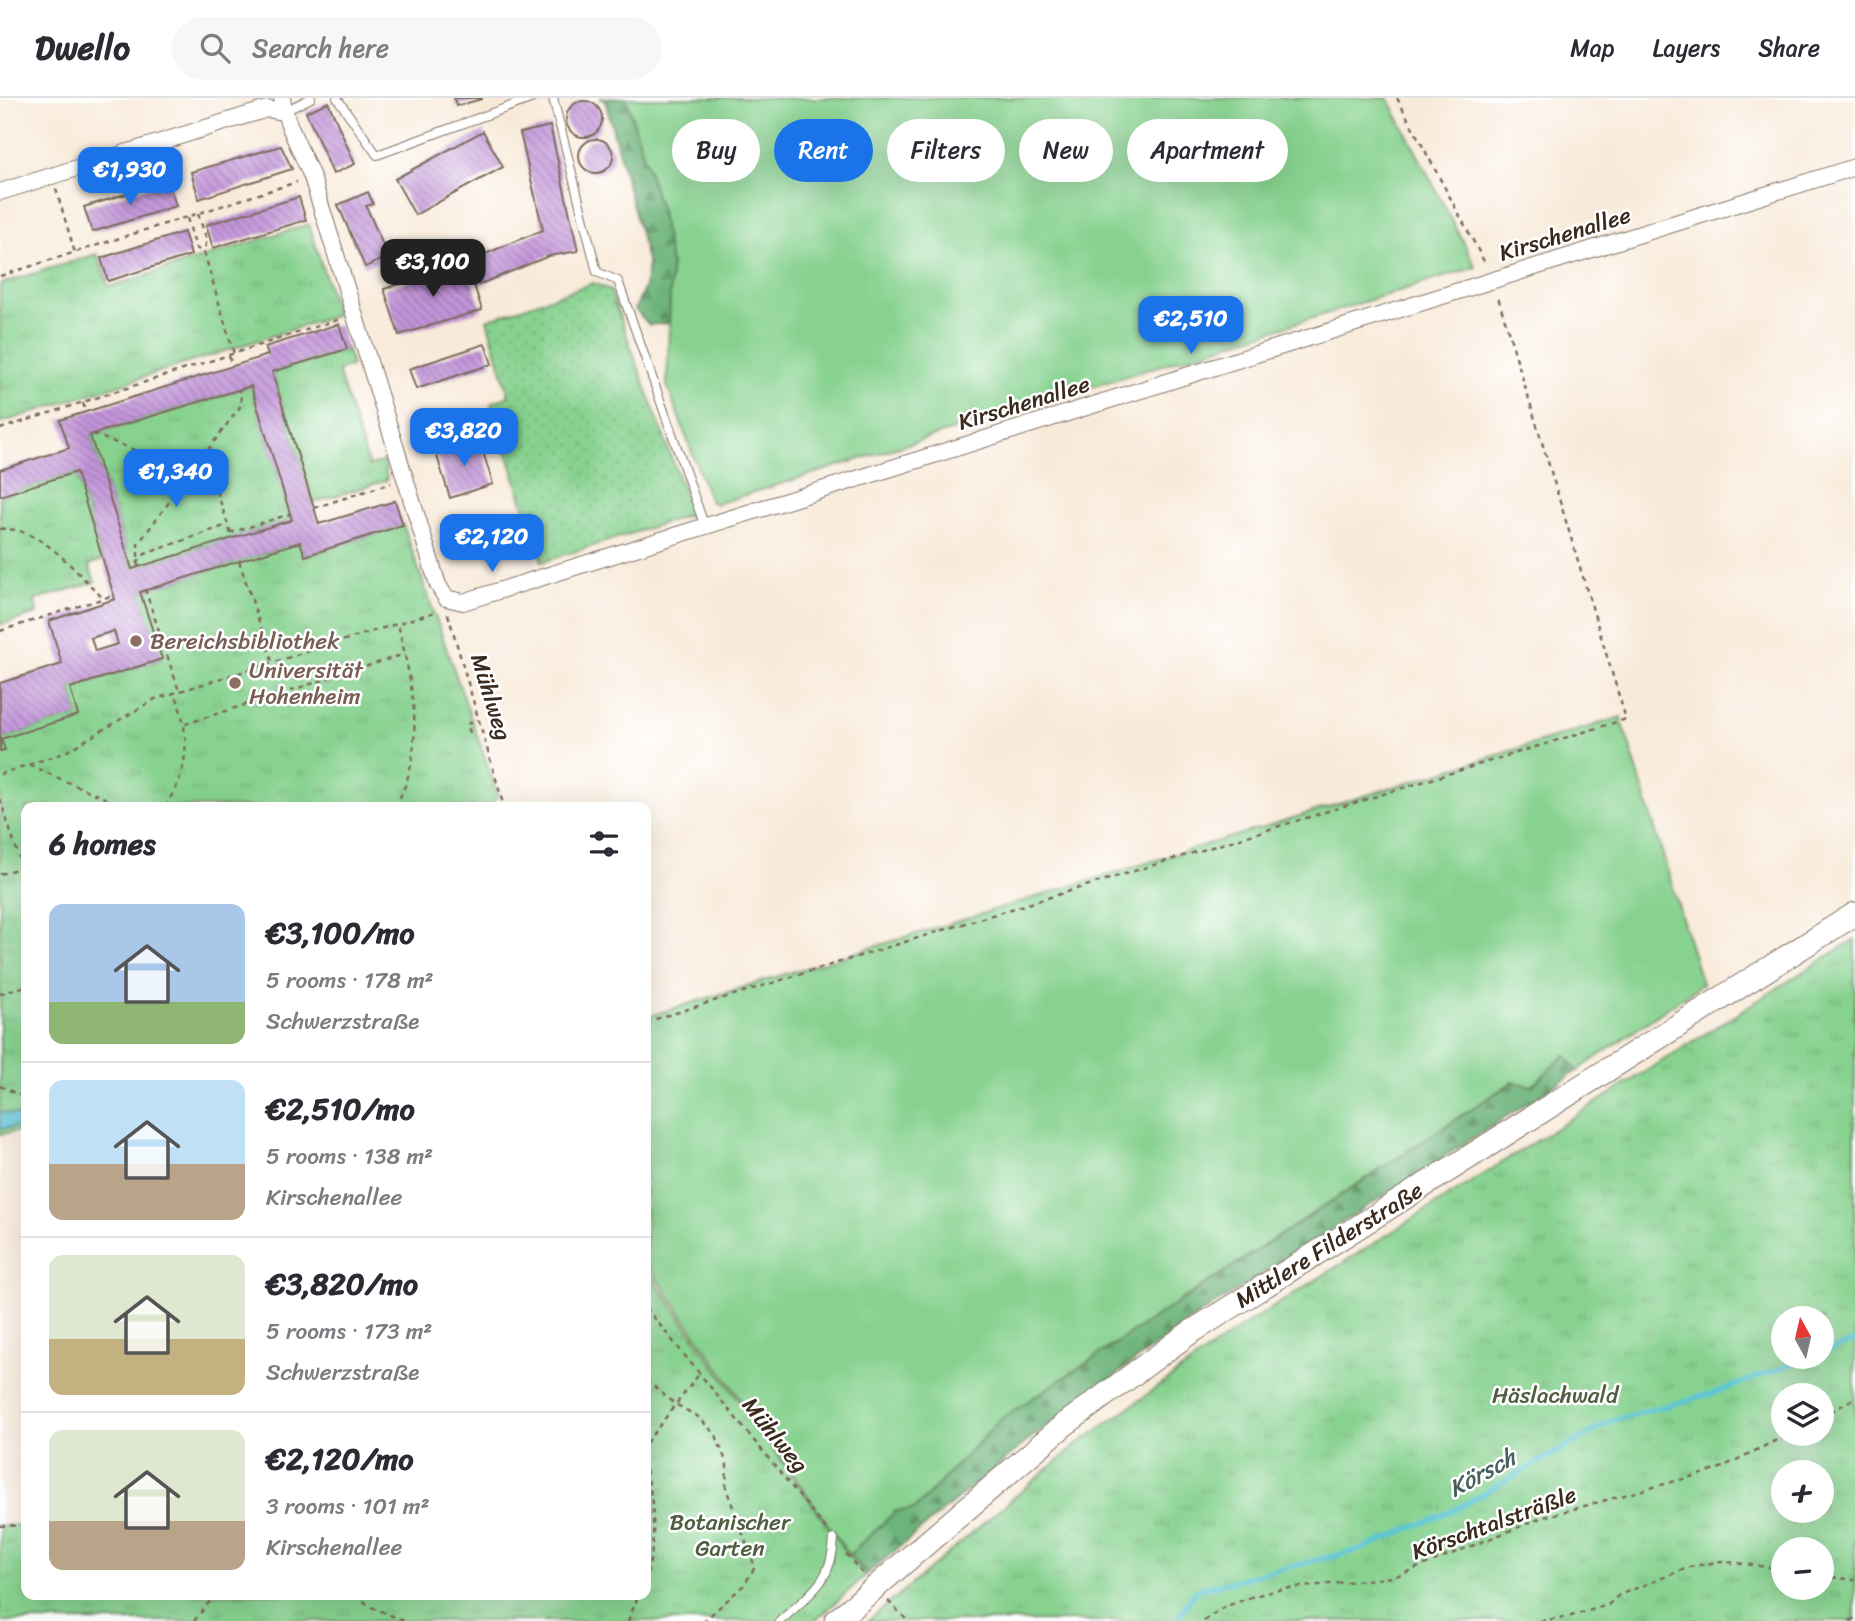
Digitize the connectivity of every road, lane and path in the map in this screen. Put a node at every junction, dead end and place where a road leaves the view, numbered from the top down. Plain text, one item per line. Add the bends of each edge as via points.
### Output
1 (310, 98) edge
2 (337, 98) edge
3 (533, 98) edge
4 (553, 98) edge
5 (1397, 98) edge
6 (282, 105) edge
7 (1855, 167) edge
8 (52, 176) junction
9 (312, 177) junction
10 (0, 192) edge
11 (198, 214) junction
12 (187, 218) junction
13 (75, 253) junction
14 (204, 253) junction
15 (0, 276) edge
16 (1493, 280) junction
17 (355, 314) junction
18 (234, 354) junction
19 (229, 356) junction
20 (232, 366) dead end
21 (239, 390) dead end
22 (83, 403) junction
23 (86, 412) dead end
24 (0, 429) edge
25 (93, 434) dead end
26 (204, 453) junction
27 (192, 468) junction
28 (404, 479) junction
29 (314, 508) dead end
30 (290, 514) dead end
31 (228, 525) junction
32 (705, 527) junction
33 (0, 529) edge
34 (239, 561) dead end
35 (145, 589) dead end
36 (114, 595) dead end
37 (103, 598) junction
38 (447, 602) junction
39 (398, 624) junction
40 (0, 631) edge
41 (405, 654) junction
42 (273, 662) junction
43 (177, 692) junction
44 (478, 720) junction
45 (185, 724) junction
46 (470, 733) dead end
47 (29, 765) junction
48 (0, 774) edge
49 (0, 799) edge
50 (114, 802) edge
51 (167, 802) edge
52 (397, 802) edge
53 (503, 802) edge
54 (21, 858) edge
55 (21, 868) edge
56 (0, 874) edge
57 (1855, 914) edge
58 (21, 988) edge
59 (0, 994) edge
60 (651, 1020) edge
61 (0, 1086) edge
62 (21, 1096) edge
63 (651, 1314) edge
64 (700, 1373) junction
65 (651, 1384) edge
66 (1855, 1398) edge
67 (676, 1404) junction
68 (1834, 1410) edge
69 (651, 1436) edge
70 (1771, 1443) edge
71 (651, 1494) edge
72 (21, 1525) edge
73 (0, 1526) edge
74 (651, 1537) edge
75 (834, 1539) junction
76 (1771, 1567) edge
77 (1834, 1578) edge
78 (1855, 1580) edge
79 (875, 1587) junction
80 (211, 1600) edge
81 (362, 1600) edge
82 (637, 1600) edge
83 (1855, 1618) edge
84 (195, 1620) edge
85 (404, 1621) edge
86 (628, 1621) edge
87 (704, 1621) edge
88 (780, 1621) edge
89 (836, 1621) edge
90 (908, 1621) edge
91 (1204, 1621) edge
92 (1540, 1621) edge
93 (1850, 1621) edge

1 - 6 lane
2 - 3 lane via 377,155
4 - 32 lane via 597,272 618,281
5 - 16 path
6 - 8 street
6 - 9 street
7 - 16 street, Kirschenallee
8 - 10 street
8 - 13 path
9 - 11 path
9 - 17 street
11 - 12 path
11 - 14 path via 207,240
12 - 13 path
12 - 14 path via 196,248
13 - 15 path
14 - 18 path
16 - 32 street, Kirschenallee
16 - 60 path via 1626,719
17 - 18 path
17 - 28 street
18 - 19 path
19 - 20 path
19 - 22 path
21 - 26 path via 242,404
22 - 23 path
22 - 24 path
25 - 27 path
26 - 27 path
26 - 31 path
27 - 31 path via 138,544 138,565 145,554
28 - 29 path
28 - 38 street
30 - 31 path via 231,535
32 - 38 street, Kirschenallee via 463,602
33 - 37 path via 12,528 38,538
34 - 42 path
35 - 43 path
36 - 37 path
37 - 40 path
38 - 39 path
38 - 44 path, Mühlweg via 449,625
39 - 41 path
39 - 42 path
41 - 45 path
41 - 52 path via 415,740 413,766
42 - 43 path
43 - 45 path
43 - 47 path via 155,699 64,753
44 - 46 path via 467,724
44 - 53 path, Mühlweg
45 - 51 path via 182,772
47 - 48 path
47 - 50 path
49 - 54 path
55 - 56 path
57 - 79 main road, Mittlere Filderstraße via 1188,1334 1064,1425
58 - 59 path
61 - 62 path
63 - 64 path, Mühlweg
64 - 67 path
64 - 75 path, Mühlweg
65 - 67 path
66 - 68 path
67 - 69 path
67 - 87 path via 716,1435 727,1464 726,1488 755,1567 744,1585
70 - 91 path, Körschtalsträßle via 1716,1470 1544,1517 1394,1577 1283,1589 1224,1607
71 - 74 path
72 - 73 path
75 - 79 path, Mühlweg
75 - 88 lane via 829,1572
76 - 92 path via 1721,1561 1690,1567 1619,1595 1608,1605
77 - 78 path
79 - 89 main road, Mittlere Filderstraße
79 - 90 path, Mühlweg
80 - 84 path
81 - 85 path
82 - 86 path
83 - 93 path

